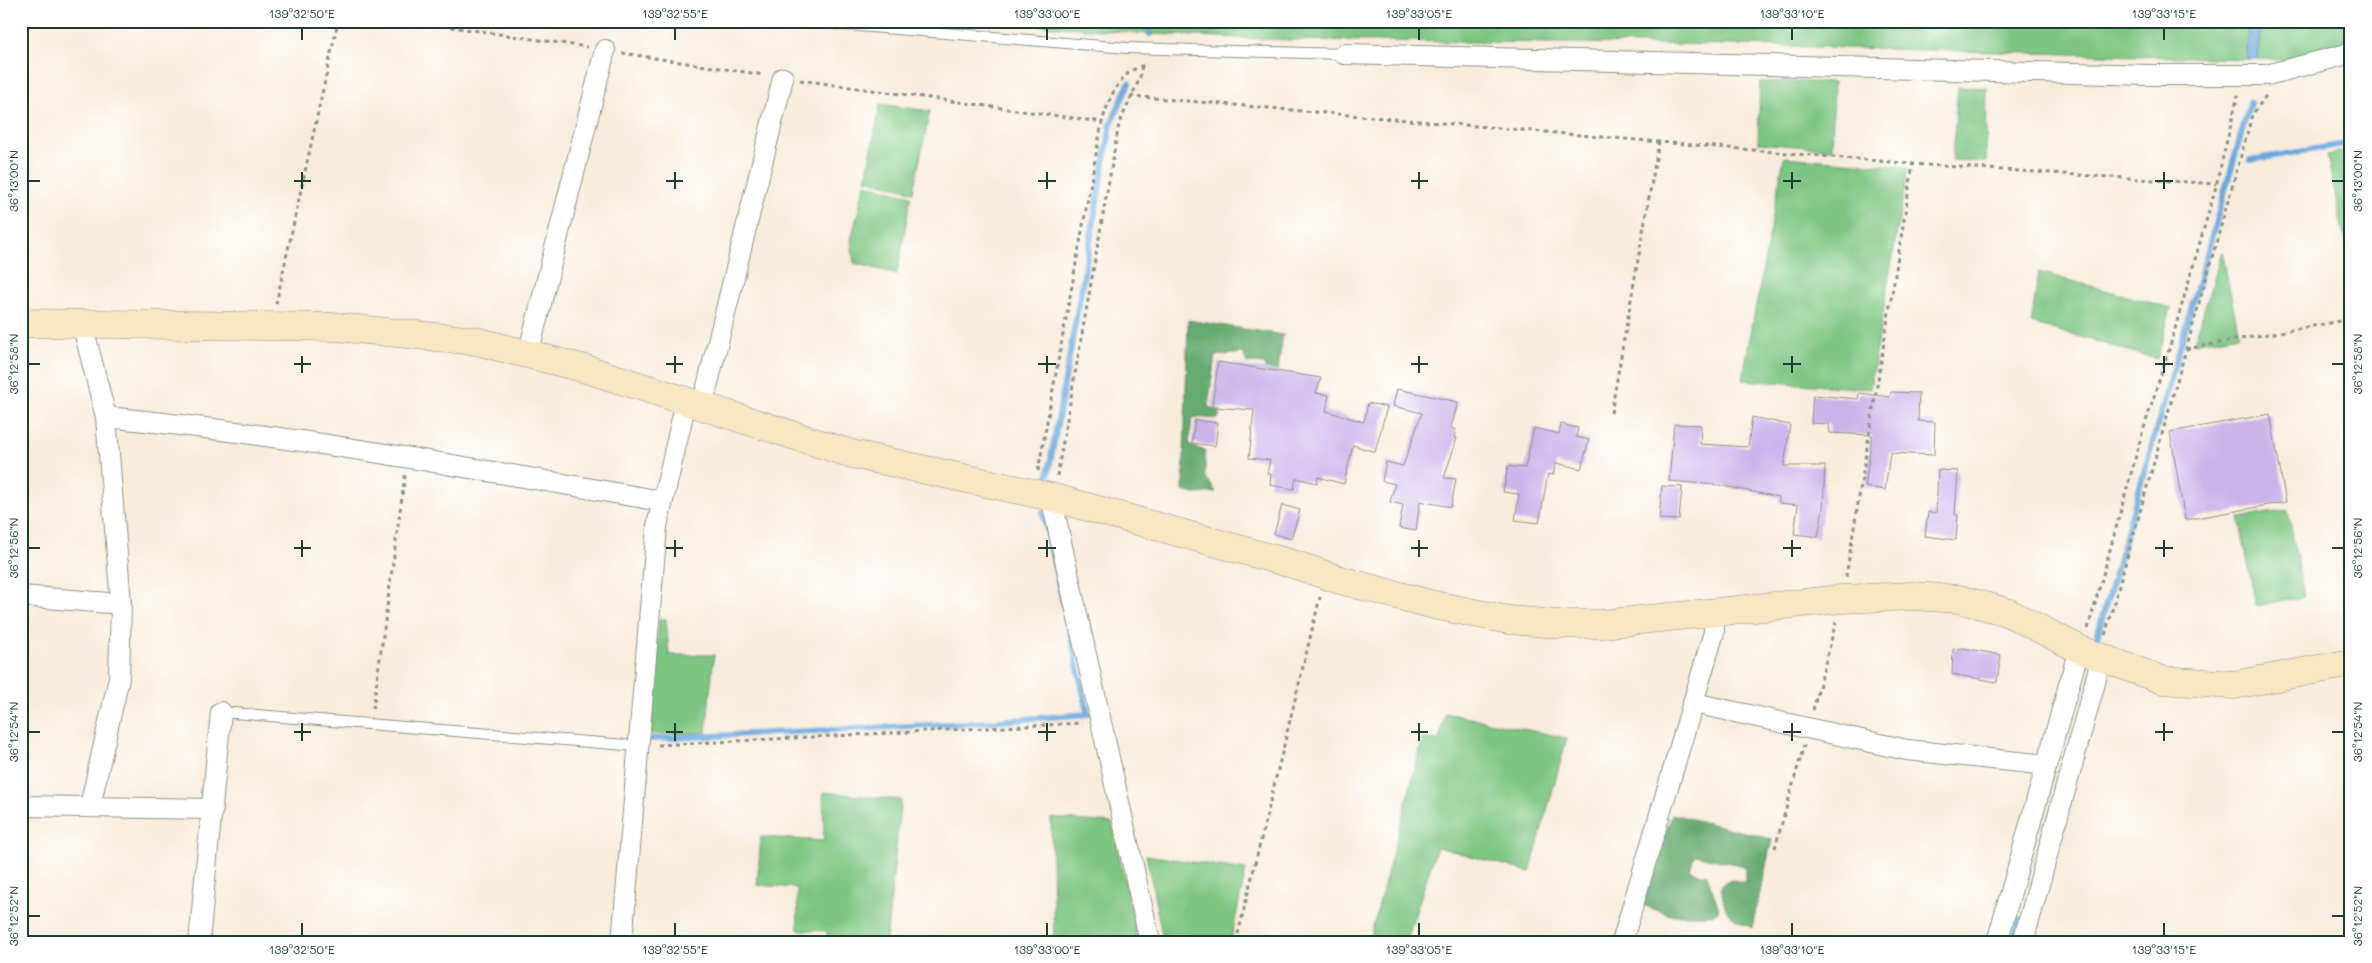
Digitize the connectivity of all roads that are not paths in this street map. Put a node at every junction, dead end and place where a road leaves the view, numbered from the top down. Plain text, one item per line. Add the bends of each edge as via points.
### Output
1 (798, 21) edge
2 (605, 50) road end
3 (2351, 53) edge
4 (1344, 54) joint
5 (783, 78) road end
6 (21, 323) edge
7 (82, 323) junction
8 (528, 355) junction
9 (694, 404) junction
10 (106, 417) junction
11 (1047, 487) junction
12 (661, 501) junction
13 (21, 596) edge
14 (122, 604) junction
15 (1714, 613) junction
16 (2092, 647) junction
17 (2351, 663) edge
18 (1694, 703) junction
19 (221, 712) joint
20 (638, 746) junction
21 (2046, 764) junction
22 (21, 806) edge
23 (90, 806) junction
24 (213, 808) junction
25 (199, 942) edge
26 (622, 942) edge
27 (1150, 942) edge
28 (1622, 942) edge
29 (1997, 942) edge
30 (2023, 942) edge

1 - 4 lane via 1127,48
2 - 8 street
3 - 4 street via 2267,75 2150,75
5 - 9 street
6 - 7 street
7 - 8 street via 337,327 476,341
7 - 10 street
8 - 9 street via 586,369
9 - 11 street via 852,454
9 - 12 street
10 - 12 street via 209,427
10 - 14 street
11 - 15 street via 1326,574 1434,605 1509,620 1602,624
11 - 27 street
12 - 20 street
13 - 14 street
14 - 23 street via 119,678
15 - 16 street via 1842,599 1912,596 1959,599 2007,612
15 - 18 street via 1714,632
16 - 17 street via 2162,680 2234,685
16 - 21 street
16 - 30 street
18 - 21 street via 1907,750
18 - 28 street
19 - 20 lane
19 - 24 street
20 - 26 street
21 - 29 street
22 - 23 street
23 - 24 street
24 - 25 street

